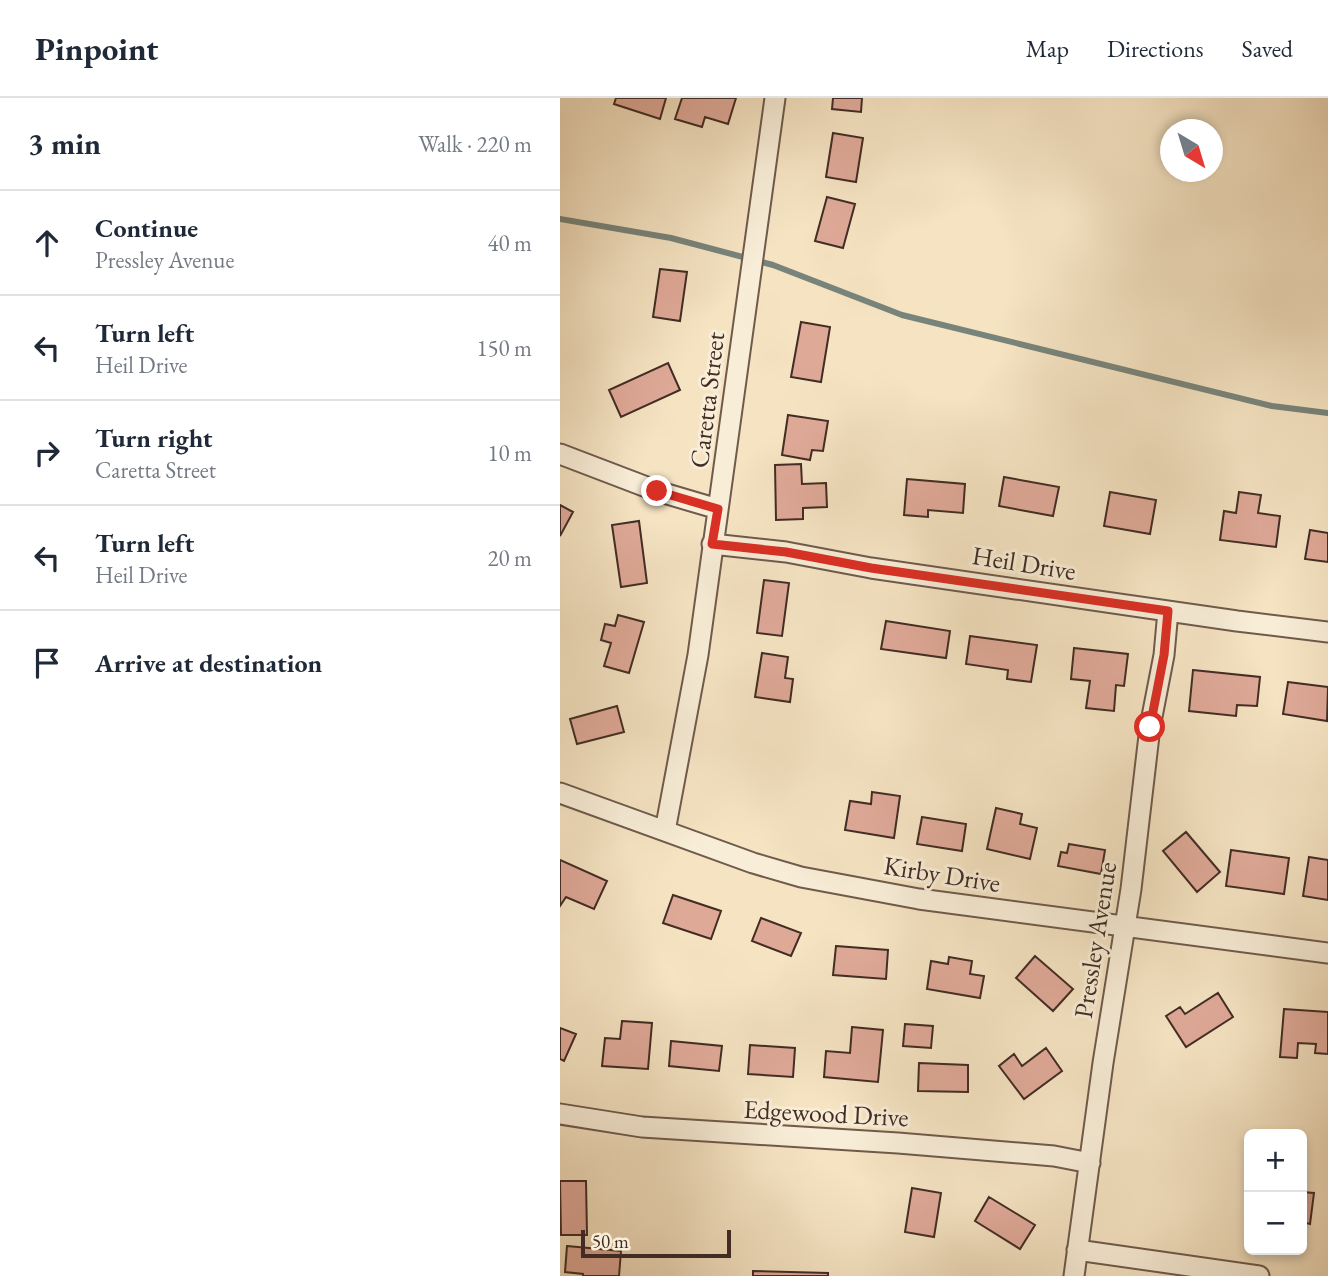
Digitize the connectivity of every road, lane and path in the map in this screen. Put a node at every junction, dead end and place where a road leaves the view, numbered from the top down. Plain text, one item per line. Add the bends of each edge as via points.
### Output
1 (775, 98) edge
2 (560, 454) edge
3 (718, 509) junction
4 (712, 544) junction
5 (1168, 611) junction
6 (1328, 632) edge
7 (560, 793) edge
8 (665, 831) junction
9 (1125, 926) junction
10 (1328, 953) edge
11 (560, 1114) edge
12 (1090, 1163) junction
13 (1077, 1250) junction
14 (1074, 1276) edge
15 (1259, 1276) edge

1 - 3 street, Caretta Street
2 - 3 street
3 - 4 street, Caretta Street
4 - 5 street, Heil Drive
4 - 8 street, Caretta Street via 690,705
5 - 6 street, Heil Drive
5 - 9 street, Pressley Avenue
7 - 8 street, Kirby Drive
8 - 9 street, Kirby Drive via 801,877 919,899
9 - 10 street, Kirby Drive
9 - 12 street, Pressley Avenue
11 - 12 street, Edgewood Drive via 642,1126 924,1145
12 - 13 street, Pressley Avenue
13 - 14 street, Pressley Avenue
13 - 15 street

